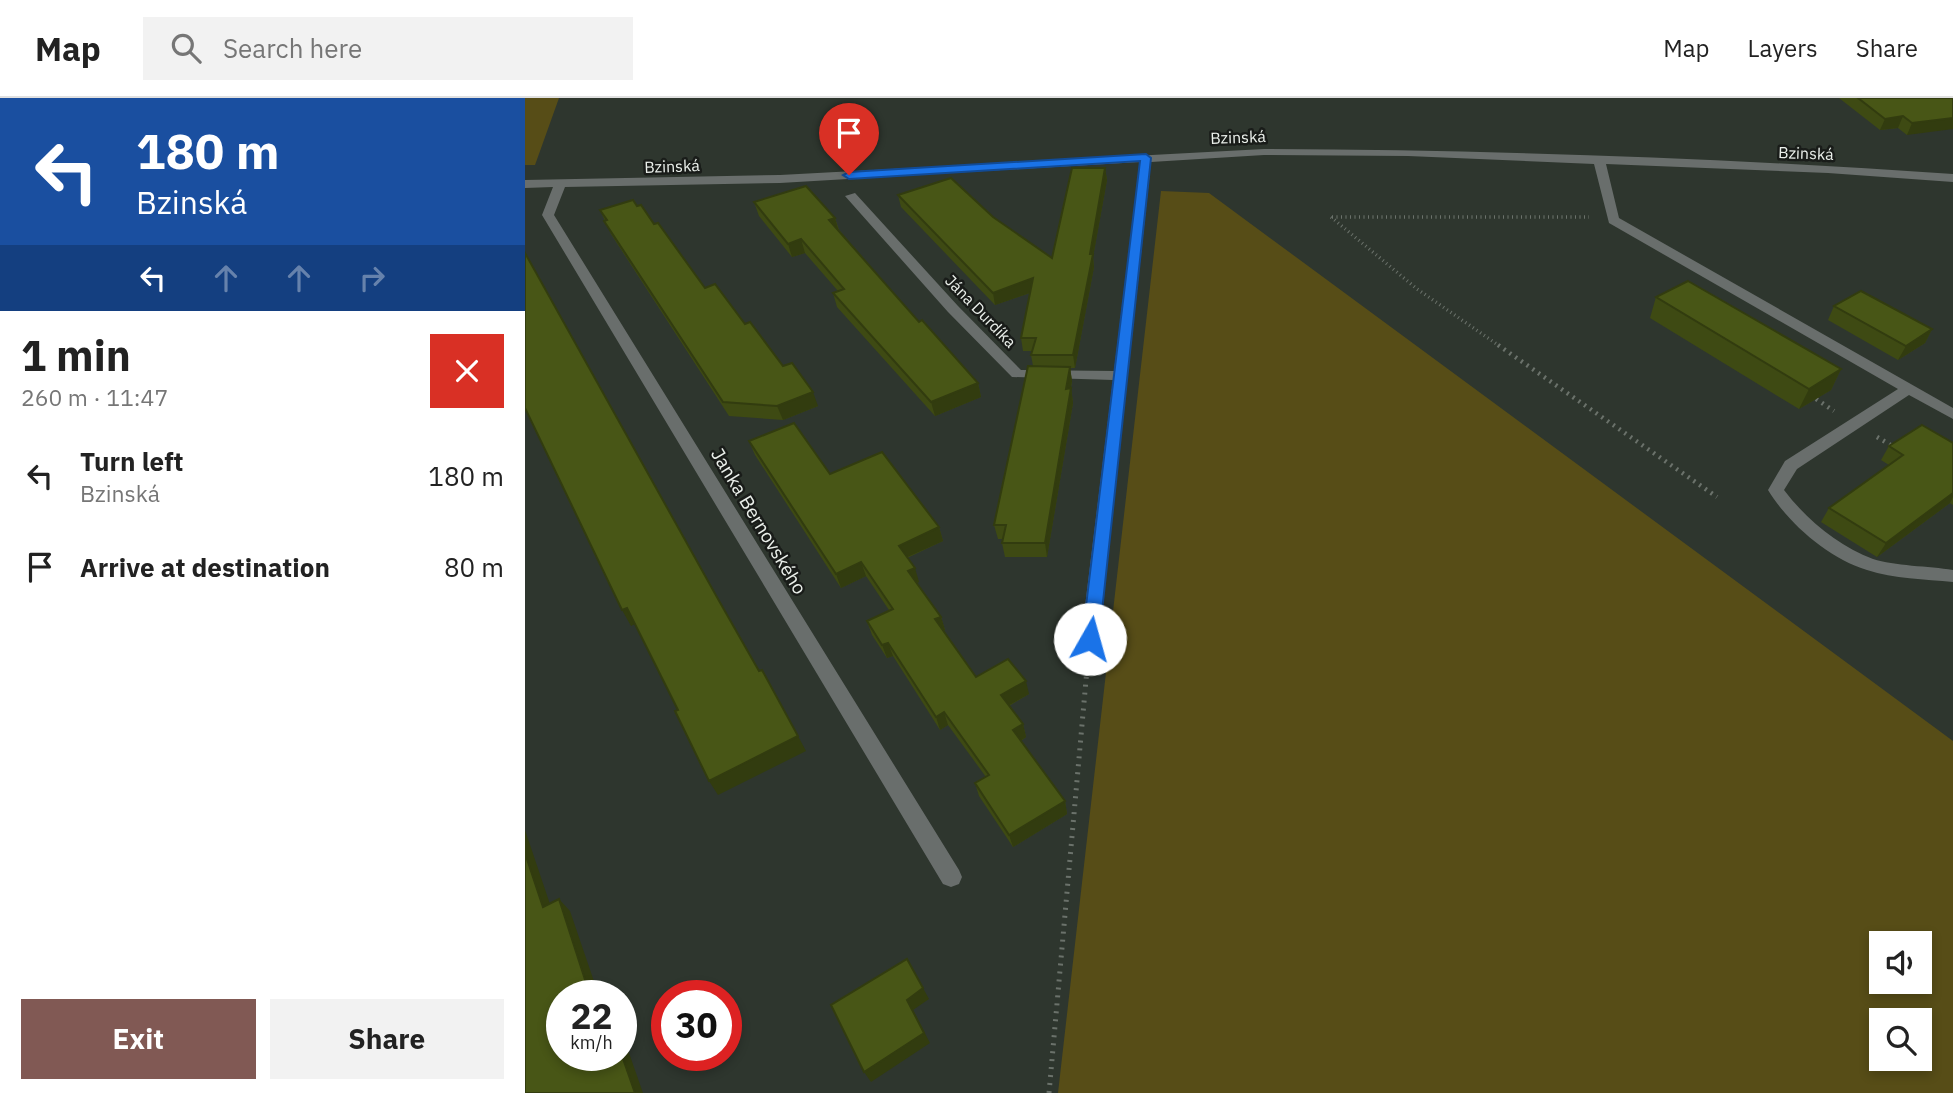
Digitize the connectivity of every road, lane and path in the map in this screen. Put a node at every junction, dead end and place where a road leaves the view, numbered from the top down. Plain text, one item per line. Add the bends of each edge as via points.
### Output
1 (1146, 158) junction
2 (1599, 161) junction
3 (1953, 178) edge
4 (561, 183) junction
5 (525, 184) edge
6 (851, 196) dead end
7 (1611, 217) junction
8 (1120, 376) junction
9 (1909, 389) junction
10 (1953, 414) edge
11 (1717, 498) dead end
12 (1953, 576) edge
13 (1090, 639) joint
14 (951, 877) dead end
15 (1049, 1093) edge

1 - 2 street, Bzinská via 1264,152
1 - 4 street, Bzinská via 793,178
1 - 8 street
2 - 3 street, Bzinská
2 - 7 street
4 - 5 street, Bzinská
4 - 14 street, Janka Bernovského via 548,215
6 - 8 street, Jána Durdíka via 1017,374
7 - 9 street
7 - 11 path via 1331,217 1417,289
8 - 13 street
9 - 10 street
9 - 12 street via 1791,465 1776,491 1795,516 1831,544 1870,565
13 - 15 path

